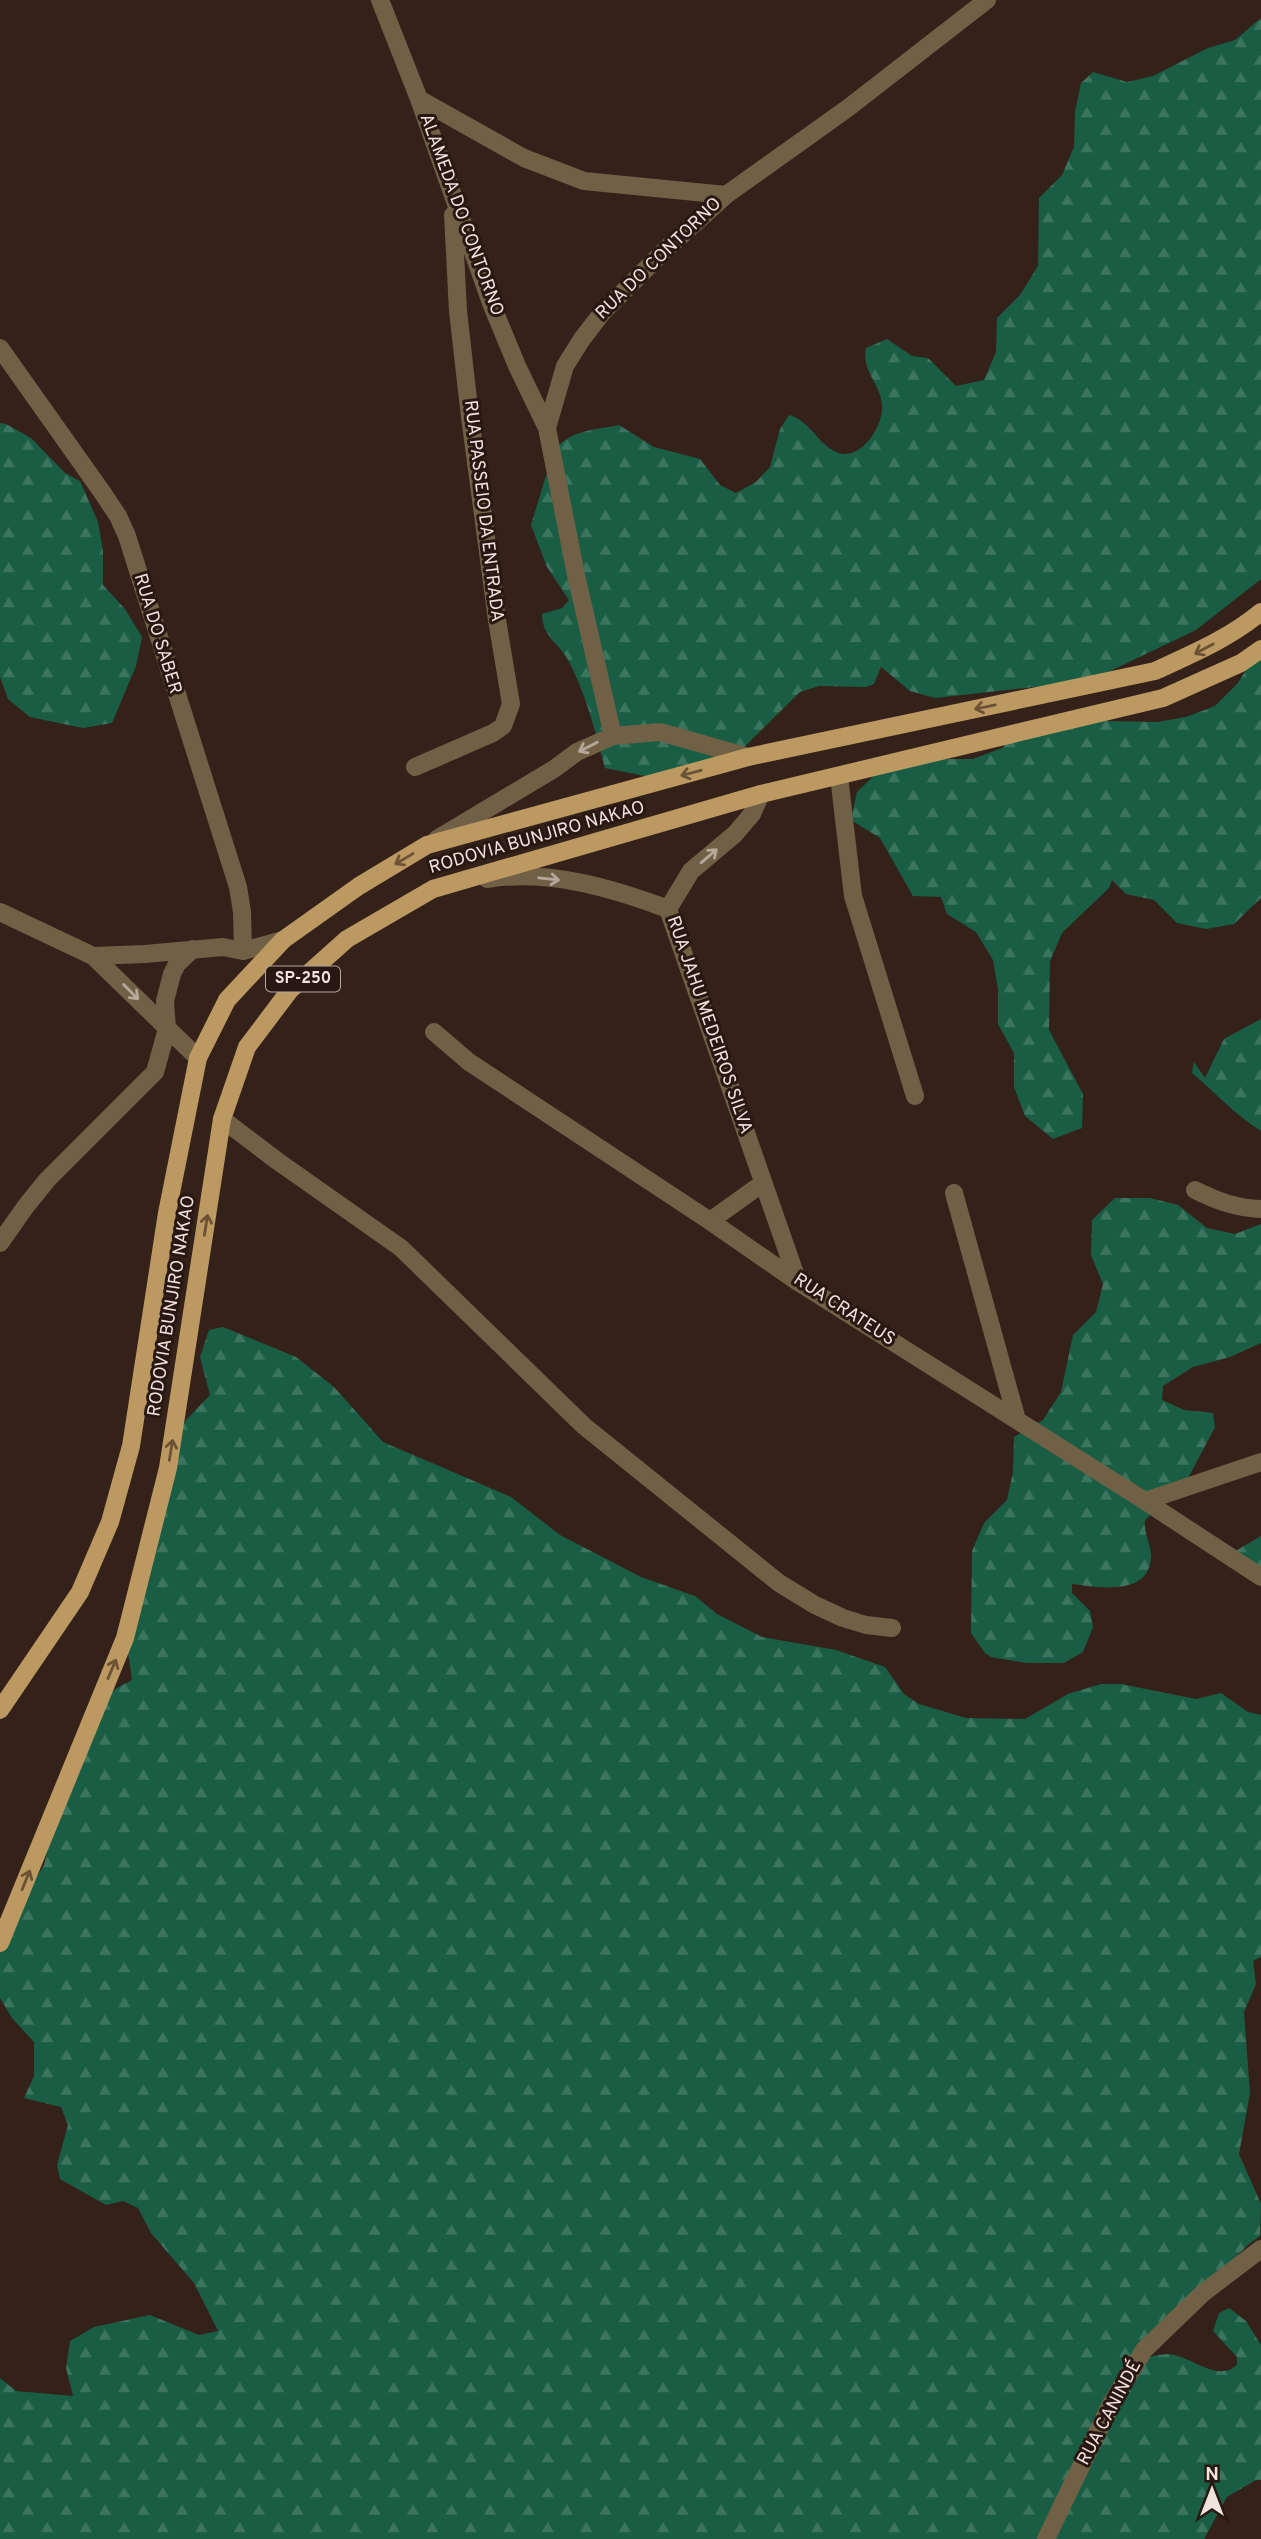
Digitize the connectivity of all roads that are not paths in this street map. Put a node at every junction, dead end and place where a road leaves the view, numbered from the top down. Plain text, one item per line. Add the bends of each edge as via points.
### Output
1 (380, 0) edge
2 (988, 0) edge
3 (419, 99) junction
4 (726, 195) junction
5 (452, 197) junction
6 (0, 348) edge
7 (547, 428) junction
8 (1261, 612) edge
9 (1261, 649) edge
10 (613, 736) junction
11 (748, 757) junction
12 (415, 766) dead end
13 (839, 776) junction
14 (761, 794) junction
15 (427, 845) junction
16 (433, 889) junction
17 (668, 909) junction
18 (0, 912) edge
19 (283, 940) junction
20 (193, 949) junction
21 (243, 951) junction
22 (93, 956) junction
23 (167, 1029) junction
24 (434, 1032) dead end
25 (198, 1058) junction
26 (915, 1096) dead end
27 (222, 1119) junction
28 (763, 1184) junction
29 (1195, 1190) dead end
30 (954, 1193) dead end
31 (1261, 1209) edge
32 (710, 1221) junction
33 (0, 1243) edge
34 (798, 1282) junction
35 (1017, 1420) junction
36 (1261, 1462) edge
37 (1145, 1501) junction
38 (1261, 1577) edge
39 (892, 1628) dead end
40 (0, 1710) edge
41 (2, 1936) edge
42 (1261, 2249) edge
43 (1045, 2539) edge

1 - 3 street, ALAMEDA DO CONTORNO
2 - 4 street
3 - 4 street, RUA DO CONTORNO via 524,158 584,180
3 - 5 street, ALAMEDA DO CONTORNO
4 - 7 street, RUA DO CONTORNO via 602,313 565,366
5 - 7 street, ALAMEDA DO CONTORNO via 517,366
5 - 12 street, RUA PASSEIO DA ENTRADA via 470,417 511,704 503,726 493,733
6 - 21 street, RUA DO SABER via 102,492 127,536 238,887
7 - 10 street
8 -> 11 main road, RODOVIA BUNJIRO NAKAO / SP-250 via 1202,650 1156,671
9 - 13 main road, RODOVIA BUNJIRO NAKAO / SP-250 via 1241,663 1163,698
10 - 11 street via 660,732
10 -> 15 street via 577,752
11 -> 15 main road, RODOVIA BUNJIRO NAKAO / SP-250
13 - 14 main road, RODOVIA BUNJIRO NAKAO / SP-250
13 - 26 street via 853,896
14 - 16 main road, RODOVIA BUNJIRO NAKAO / SP-250
17 -> 14 street, RUA JAHU MEDEIROS SILVA via 691,871 735,834
15 -> 19 main road, RODOVIA BUNJIRO NAKAO / SP-250
16 -> 17 street via 506,876 549,878 614,889
16 - 27 main road, RODOVIA BUNJIRO NAKAO / SP-250 via 347,939 290,990 247,1047
17 - 28 street, RUA JAHU MEDEIROS SILVA
18 - 22 street
19 - 21 street
19 - 25 main road, RODOVIA BUNJIRO NAKAO / SP-250 via 227,1000
20 - 21 street
20 - 22 street
20 - 23 street via 172,974 164,1001
22 -> 23 street
23 - 25 street
23 - 33 street via 155,1072 47,1180
24 - 32 street, RUA CRATEUS via 470,1062
25 - 40 main road, RODOVIA BUNJIRO NAKAO / SP-250 via 167,1213 131,1446 110,1522 80,1592
27 - 39 street via 401,1248 584,1426 779,1583 843,1618
41 -> 27 main road, RODOVIA BUNJIRO NAKAO / SP-250 via 125,1638 168,1468
28 - 32 street
28 - 34 street, RUA JAHU MEDEIROS SILVA
29 - 31 street via 1224,1204
30 - 35 street
32 - 34 street, RUA CRATEUS
34 - 35 street, RUA CRATEUS
35 - 37 street, RUA CRATEUS
36 - 37 street
37 - 38 street, RUA CRATEUS
42 - 43 street, RUA CANINDÉ via 1203,2293 1144,2350 1111,2404

